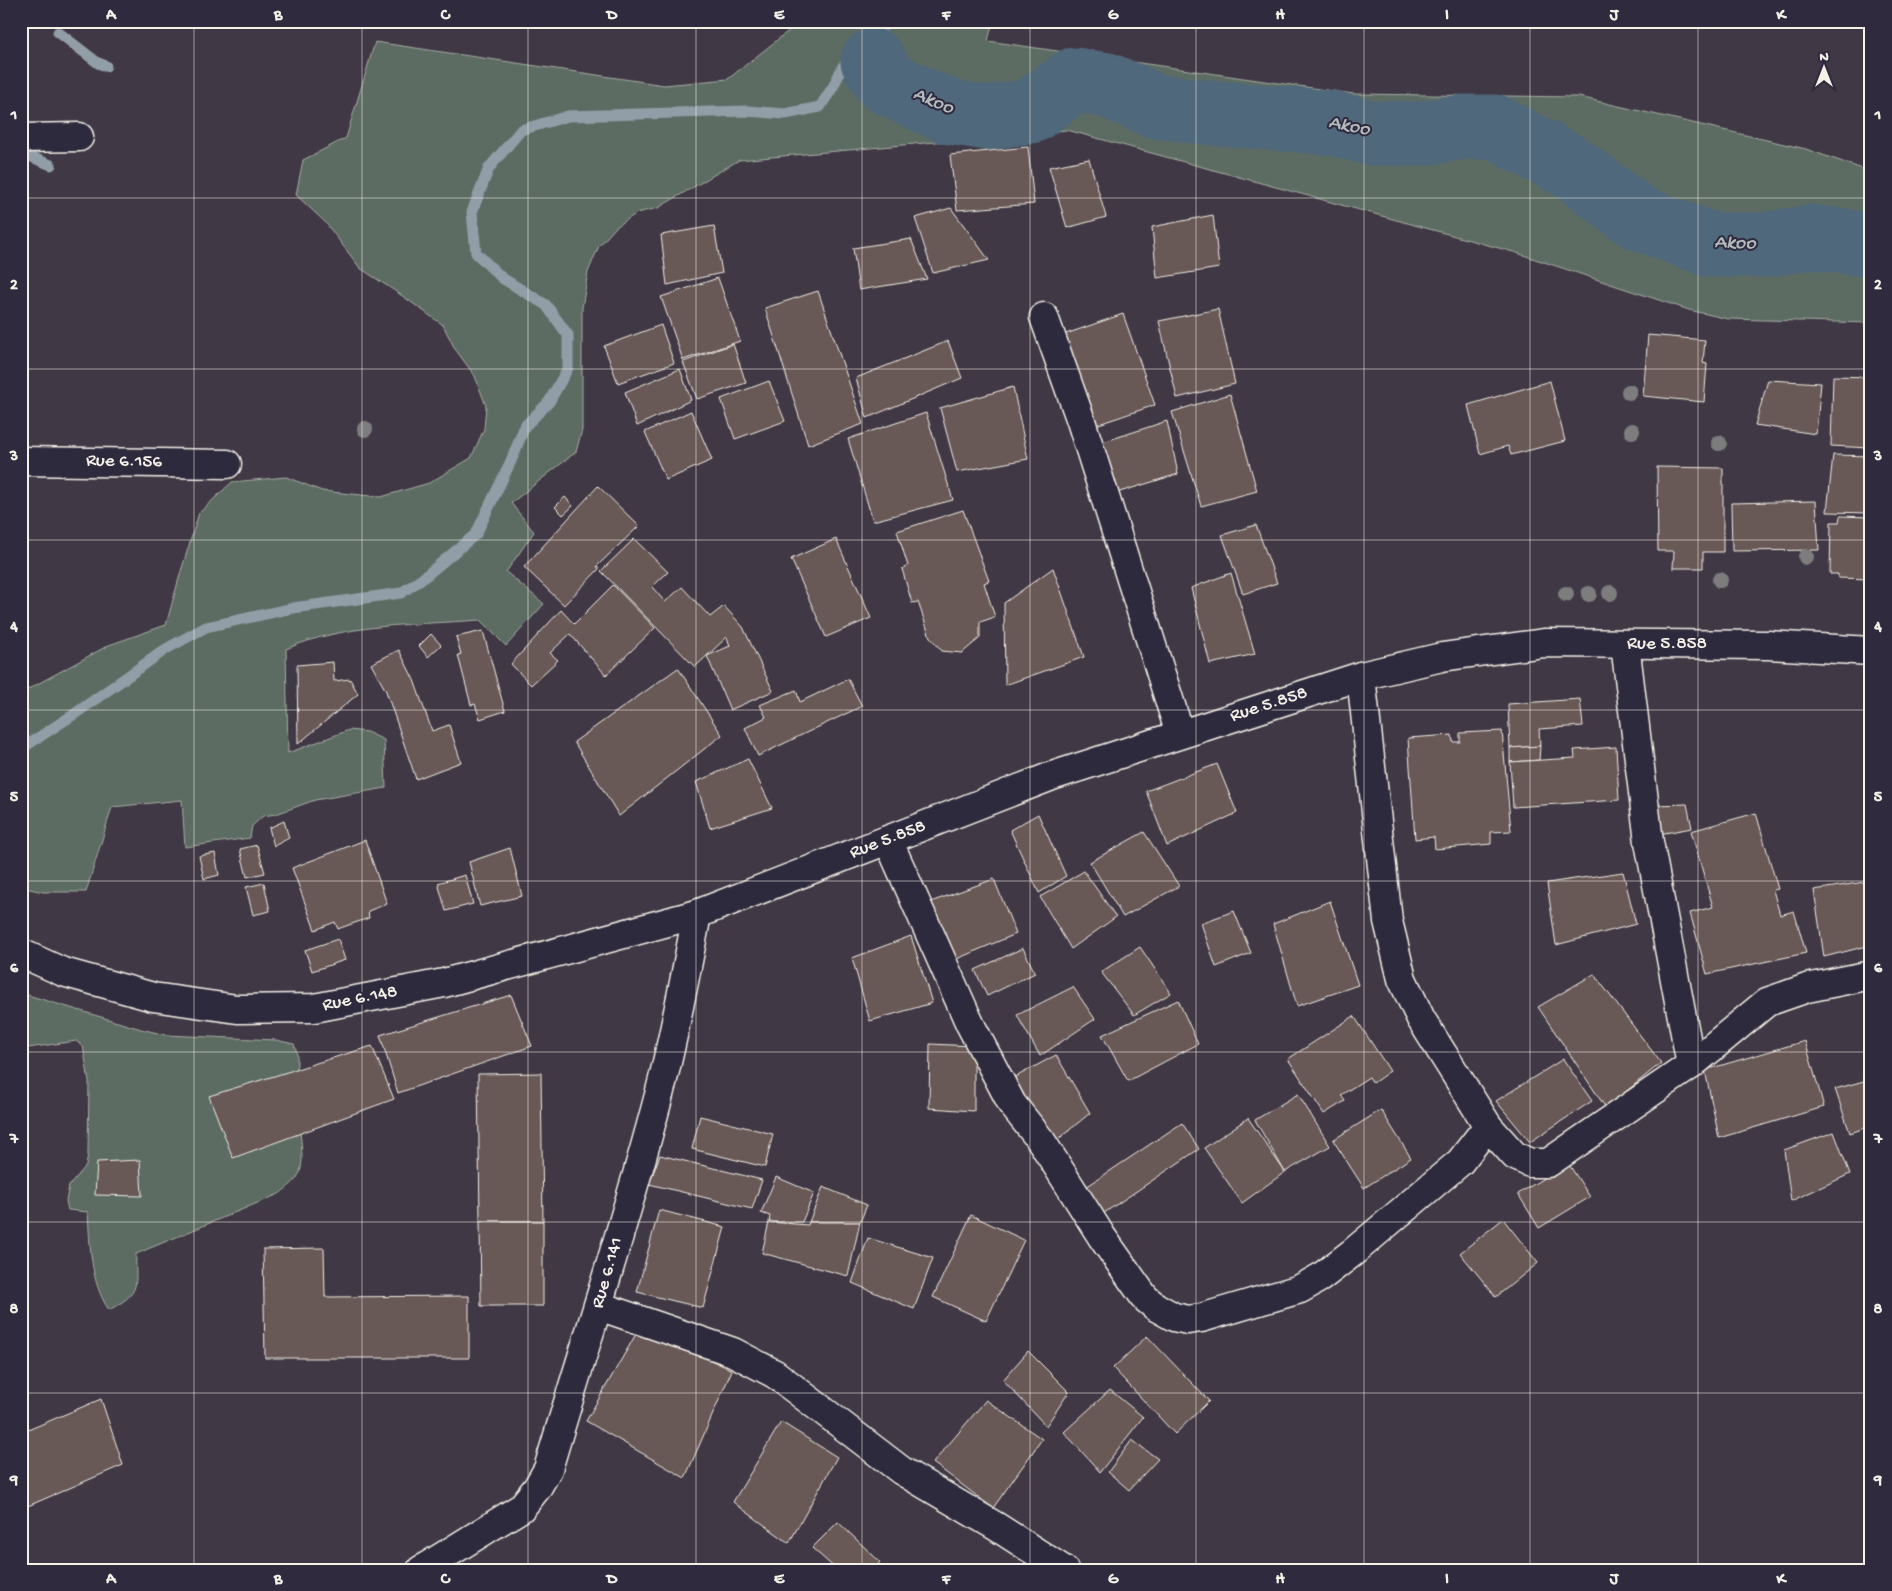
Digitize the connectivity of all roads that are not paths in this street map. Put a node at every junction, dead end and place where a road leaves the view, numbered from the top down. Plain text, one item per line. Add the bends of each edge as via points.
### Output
1 (79, 137) dead end
2 (21, 138) edge
3 (1044, 317) dead end
4 (21, 460) edge
5 (227, 464) dead end
6 (1625, 644) junction
7 (1871, 651) edge
8 (1361, 676) junction
9 (1180, 734) junction
10 (888, 840) junction
11 (697, 914) junction
12 (21, 953) edge
13 (1871, 975) edge
14 (1691, 1065) junction
15 (1488, 1126) junction
16 (599, 1306) junction
17 (421, 1570) edge
18 (1064, 1570) edge

1 - 2 street
3 - 9 street via 1081,421
4 - 5 street, Rue 6.156
6 - 7 street, Rue 5.858 via 1767,645
6 - 8 street, Rue 5.858 via 1544,643 1442,656
6 - 14 street via 1648,842
8 - 9 street, Rue 5.858
8 - 15 street via 1388,922 1402,979 1421,1019
9 - 10 street, Rue 5.858 via 1052,776
10 - 11 street, Rue 5.858
10 - 15 street via 970,1024 1012,1104 1042,1142 1145,1298 1174,1317 1201,1318 1300,1288 1321,1277 1460,1162
11 - 12 street, Rue 6.148 via 444,983 314,1008 237,1009 153,997 63,972
11 - 16 street, Rue 6.141 via 660,1092
13 - 14 street via 1807,988 1767,1002
14 - 15 street via 1548,1163 1530,1163 1515,1156
16 - 17 street, Rue 6.141 via 548,1469 537,1488 521,1508
16 - 18 street via 733,1352 775,1374 902,1471

